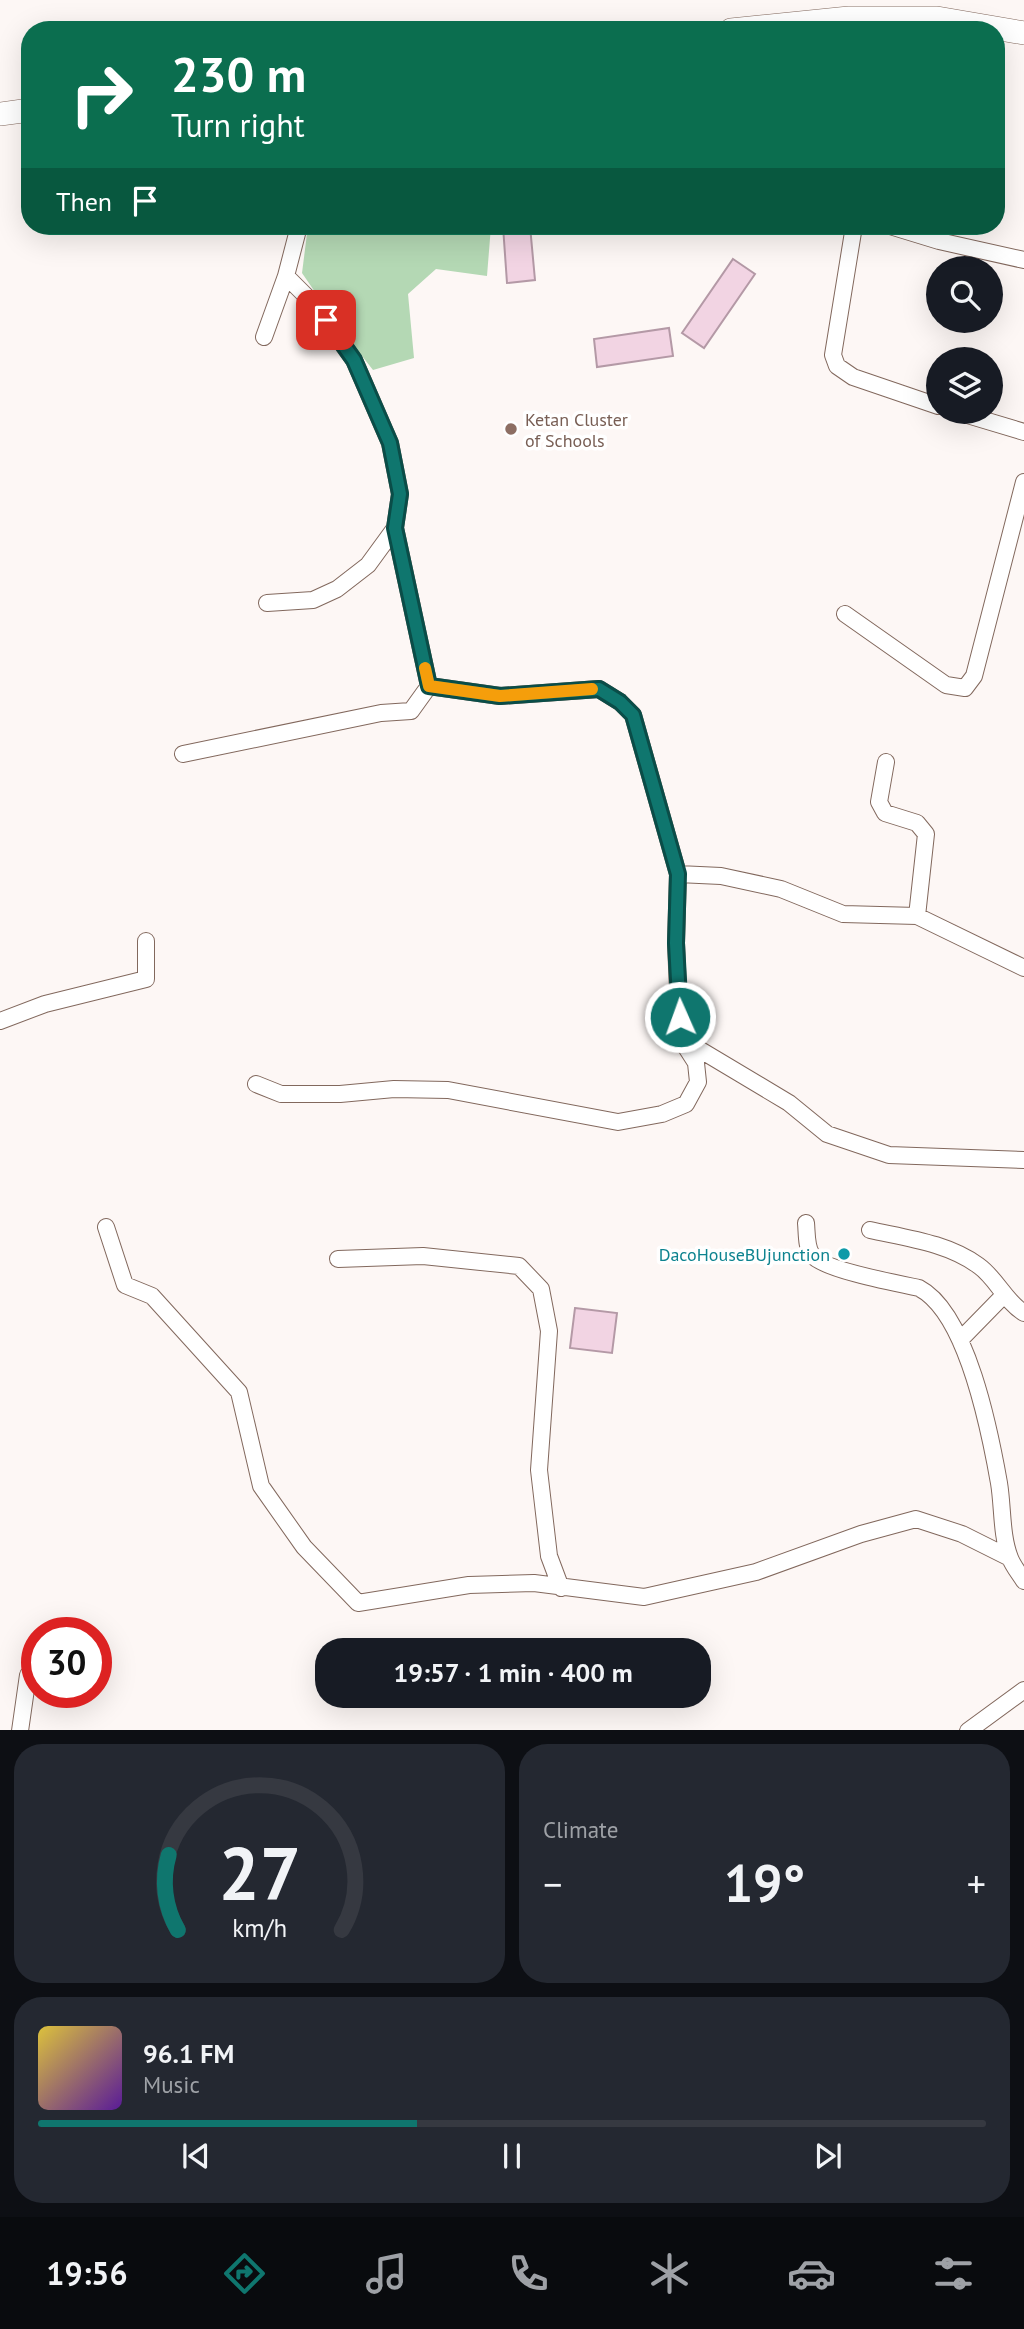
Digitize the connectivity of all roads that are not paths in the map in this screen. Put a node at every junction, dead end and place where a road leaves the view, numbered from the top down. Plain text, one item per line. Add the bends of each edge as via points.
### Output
1 (893, 21) edge
2 (954, 21) edge
3 (1005, 30) edge
4 (1024, 33) edge
5 (21, 111) edge
6 (0, 114) edge
7 (297, 235) edge
8 (853, 235) edge
9 (918, 235) edge
10 (1024, 260) edge
11 (286, 275) junction
12 (264, 337) dead end
13 (926, 402) edge
14 (997, 424) edge
15 (1024, 432) edge
16 (1024, 482) edge
17 (395, 528) junction
18 (267, 603) dead end
19 (845, 614) dead end
20 (429, 686) junction
21 (183, 754) dead end
22 (886, 762) dead end
23 (678, 874) junction
24 (917, 916) junction
25 (146, 941) dead end
26 (1024, 968) edge
27 (0, 1021) edge
28 (680, 1038) junction
29 (256, 1084) dead end
30 (1024, 1160) edge
31 (806, 1223) dead end
32 (106, 1227) dead end
33 (870, 1230) dead end
34 (338, 1259) dead end
35 (1004, 1295) junction
36 (1024, 1313) edge
37 (960, 1340) junction
38 (1010, 1558) junction
39 (1024, 1581) edge
40 (561, 1588) junction
41 (1024, 1690) edge
42 (23, 1708) edge
43 (20, 1730) edge
44 (969, 1730) edge

1 - 2 street
3 - 4 street
5 - 6 street
7 - 11 street
8 - 13 street via 833,355 837,366 853,377
9 - 10 street
11 - 12 street
11 - 17 street via 311,300 354,360 390,443 400,494
14 - 15 street
16 - 19 street via 974,676 965,688 946,685
17 - 18 street via 369,565 337,589 313,600
17 - 20 street
20 - 21 street via 411,711 381,713
20 - 23 street via 500,696 599,689 620,702 633,715
22 - 24 street via 879,802 885,813 917,822 926,834
23 - 24 street via 722,876 782,889 843,914
23 - 28 street
24 - 26 street
25 - 27 street via 146,979 45,1004
28 - 29 street via 696,1063 698,1082 686,1104 662,1114 618,1122 447,1090 281,1094
28 - 30 street via 789,1103 827,1134 889,1155
31 - 37 street via 808,1247 816,1259 932,1295
32 - 40 street via 125,1285 152,1296 239,1392 261,1486 304,1547 358,1603 469,1585 534,1583
33 - 35 street via 944,1247 980,1266
34 - 40 street via 423,1256 519,1266 541,1289 549,1331 539,1470 549,1556
35 - 36 street
35 - 37 street
37 - 38 street via 985,1415
38 - 39 street
38 - 40 street via 962,1534 916,1520 861,1534 756,1572 645,1597
41 - 44 street
42 - 43 street

